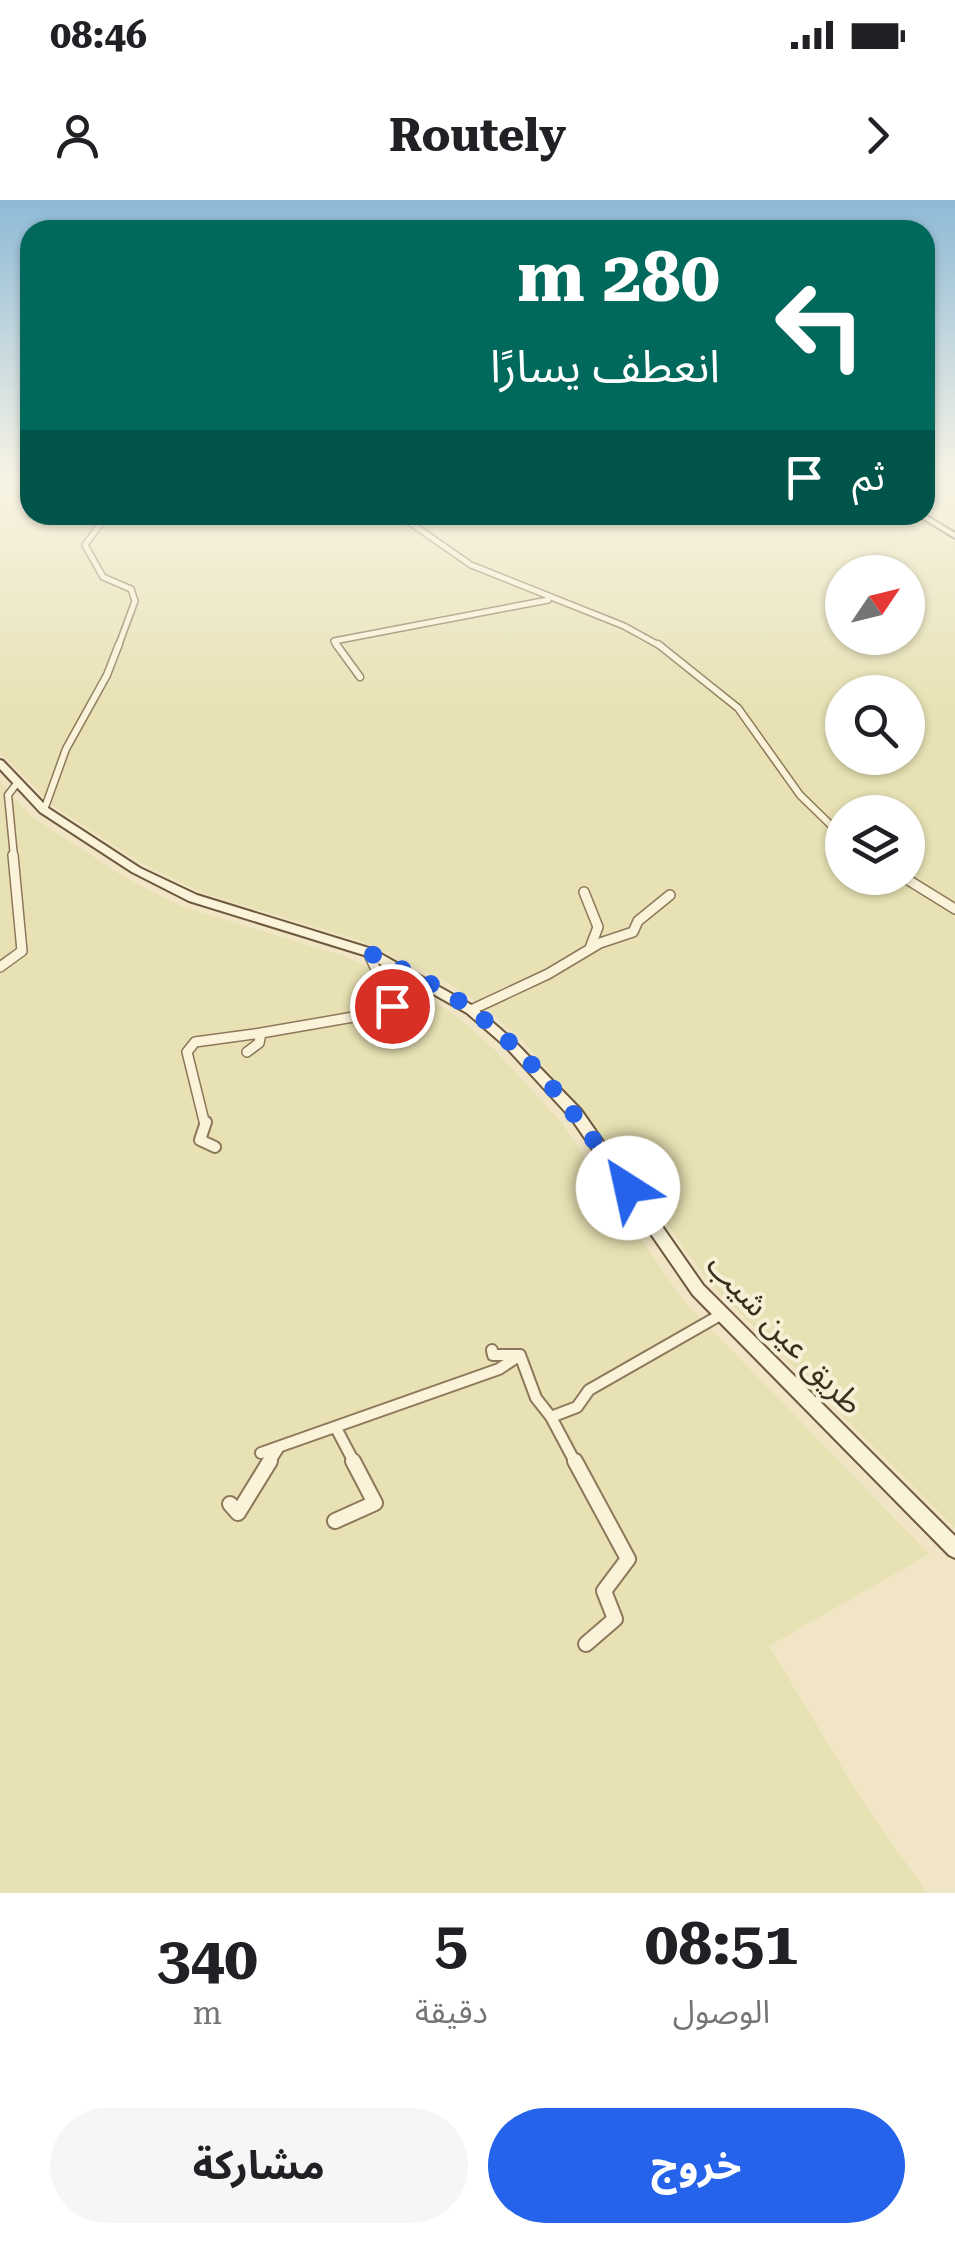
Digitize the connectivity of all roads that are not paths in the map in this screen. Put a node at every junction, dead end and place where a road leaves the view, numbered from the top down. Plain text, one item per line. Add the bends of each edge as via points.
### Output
1 (92, 558) edge
2 (453, 558) edge
3 (550, 600) junction
4 (360, 678) dead end
5 (0, 762) edge
6 (18, 782) junction
7 (44, 810) junction
8 (825, 820) edge
9 (925, 890) edge
10 (584, 892) dead end
11 (670, 895) dead end
12 (955, 909) edge
13 (590, 948) junction
14 (368, 952) junction
15 (0, 967) edge
16 (471, 1010) junction
17 (261, 1033) junction
18 (247, 1052) dead end
19 (216, 1147) dead end
20 (722, 1314) junction
21 (492, 1350) dead end
22 (520, 1355) junction
23 (551, 1417) junction
24 (336, 1428) junction
25 (279, 1447) junction
26 (261, 1453) dead end
27 (230, 1504) dead end
28 (335, 1522) dead end
29 (955, 1549) edge
30 (586, 1644) dead end

1 - 7 street via 103,577 132,590 135,601
2 - 3 street
3 - 4 street via 334,641
3 - 8 street via 637,631 719,691 743,714 794,792
5 - 6 main road, طريق عين شيب
6 - 7 main road, طريق عين شيب
6 - 15 street via 8,796 22,951
7 - 14 main road, طريق عين شيب via 193,898
9 - 12 street
10 - 13 street via 598,927
11 - 13 street via 633,932
13 - 16 street
14 - 16 main road, طريق عين شيب
14 - 17 street via 392,1006
16 - 20 main road, طريق عين شيب via 576,1114 698,1290
17 - 18 street
17 - 19 street via 195,1042 187,1052 206,1120 200,1140
20 - 23 street
20 - 29 main road, طريق عين شيب
21 - 22 street
22 - 23 street
22 - 24 street via 499,1369
23 - 30 street via 628,1559 604,1591 615,1619
24 - 25 street
24 - 28 street via 375,1503
25 - 26 street
25 - 27 street via 238,1513

